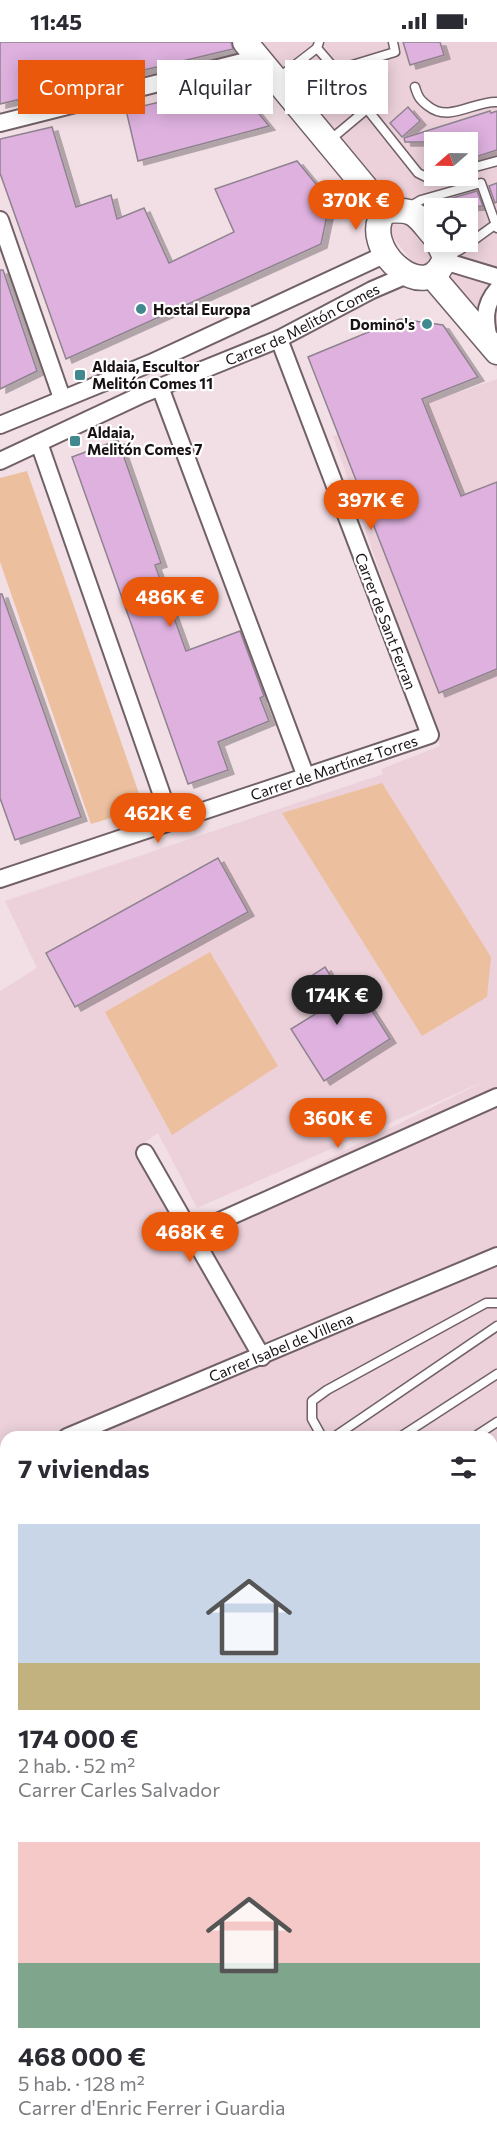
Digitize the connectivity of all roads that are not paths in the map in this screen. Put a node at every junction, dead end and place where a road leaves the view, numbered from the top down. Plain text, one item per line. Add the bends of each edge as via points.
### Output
1 (393, 42) edge
2 (318, 45) edge
3 (251, 50) edge
4 (329, 60) edge
5 (369, 60) edge
6 (276, 80) junction
7 (415, 87) dead end
8 (285, 91) edge
9 (497, 102) edge
10 (304, 114) edge
11 (0, 123) edge
12 (327, 142) junction
13 (497, 160) edge
14 (478, 166) edge
15 (424, 176) edge
16 (395, 210) junction
17 (0, 220) edge
18 (496, 226) edge
19 (386, 254) junction
20 (439, 255) edge
21 (407, 276) junction
22 (497, 277) edge
23 (497, 290) edge
24 (279, 339) junction
25 (493, 346) edge
26 (160, 387) junction
27 (62, 398) junction
28 (0, 425) edge
29 (39, 443) junction
30 (0, 461) edge
31 (430, 735) joint
32 (306, 777) junction
33 (171, 821) junction
34 (0, 879) edge
35 (497, 1097) edge
36 (146, 1153) dead end
37 (193, 1233) junction
38 (497, 1257) edge
39 (497, 1303) edge
40 (497, 1326) edge
41 (262, 1357) junction
42 (497, 1374) edge
43 (497, 1422) edge
44 (82, 1431) edge
45 (319, 1431) edge
46 (343, 1431) edge
47 (409, 1431) edge
48 (483, 1431) edge

1 - 5 lane via 395,52
2 - 4 lane
2 - 6 lane
3 - 6 street
3 - 11 street
6 - 8 street
7 - 9 lane via 418,98 435,112 447,114
10 - 12 street
12 - 15 lane via 368,109
12 - 16 street
13 - 14 lane
16 - 18 lane via 481,183
16 - 19 street via 377,221 377,236
16 - 20 street via 416,216
17 - 27 street
18 - 20 lane via 460,250
19 - 21 street
19 - 27 street, Carrer de Melitón Comes via 150,363
20 - 21 street via 421,279
20 - 22 street
20 - 25 street
21 - 24 street, Carrer de Melitón Comes
23 - 25 street via 484,316
24 - 26 street, Carrer de Melitón Comes
24 - 31 street, Carrer de Sant Ferran
26 - 29 street, Carrer de Melitón Comes
26 - 32 street
27 - 28 street, Carrer de Melitón Comes
29 - 30 street, Carrer de Melitón Comes
29 - 33 street
31 - 32 street, Carrer de Martínez Torres
32 - 33 street, Carrer de Martínez Torres
33 - 34 street, Carrer de Martínez Torres
35 - 37 street
36 - 37 street
37 - 41 street
38 - 41 street, Carrer Isabel de Villena
39 - 45 lane via 486,1303 327,1389 312,1401 312,1419
40 - 46 lane
41 - 44 street, Carrer Isabel de Villena
42 - 47 lane
43 - 48 lane

